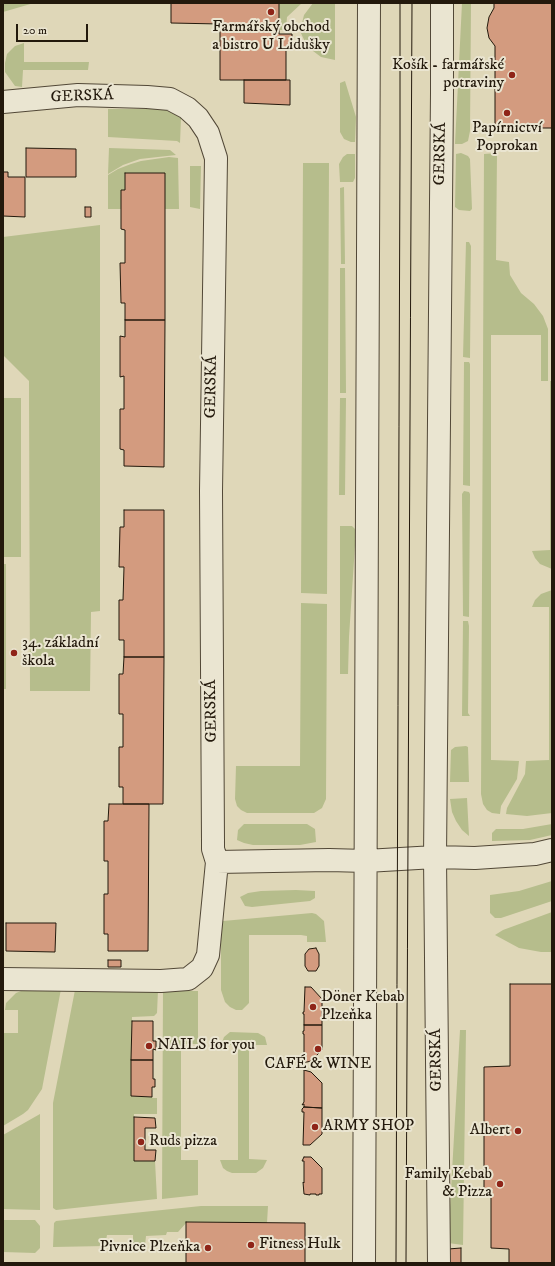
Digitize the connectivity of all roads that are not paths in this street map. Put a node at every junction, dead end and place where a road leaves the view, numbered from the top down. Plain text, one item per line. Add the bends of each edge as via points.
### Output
1 (369, 3) edge
2 (442, 3) edge
3 (3, 102) edge
4 (552, 850) edge
5 (435, 857) junction
6 (366, 861) junction
7 (217, 862) junction
8 (3, 979) edge
9 (364, 1263) edge
10 (439, 1263) edge

1 - 6 street
2 - 5 street, GERSKÁ
3 - 7 street, GERSKÁ via 78,95 170,99 188,108 198,118 208,133 216,158 211,529 213,849
4 - 5 street via 535,854 475,858
5 - 6 street
5 - 10 street, GERSKÁ
6 - 7 street
6 - 9 street
7 - 8 street, GERSKÁ via 208,954 202,968 188,979

